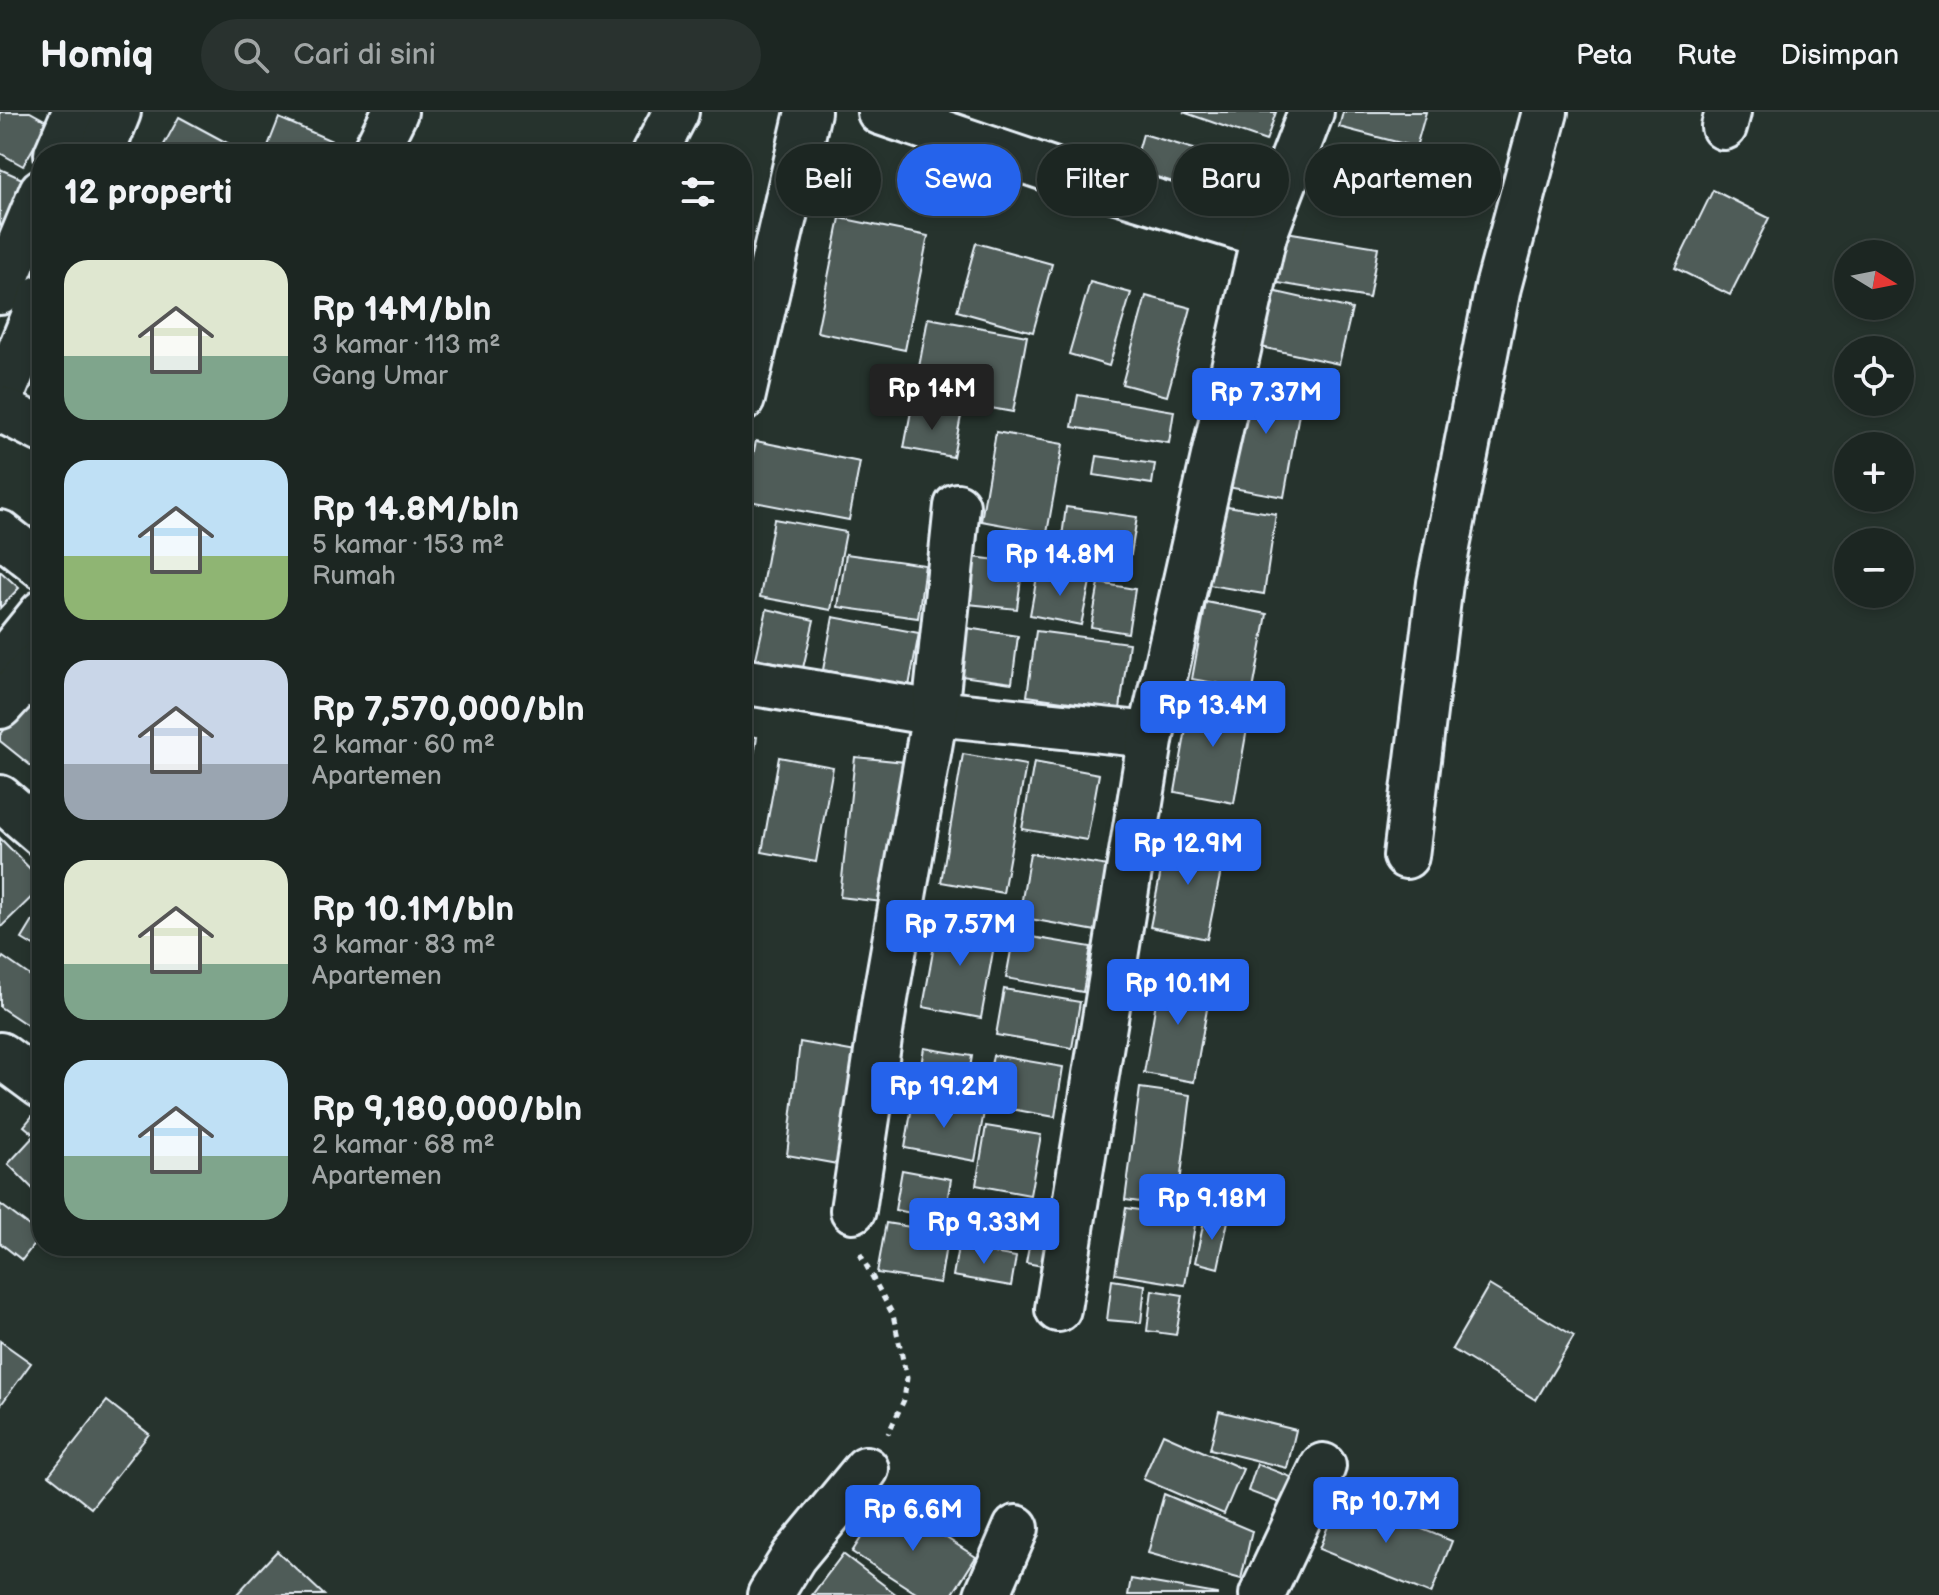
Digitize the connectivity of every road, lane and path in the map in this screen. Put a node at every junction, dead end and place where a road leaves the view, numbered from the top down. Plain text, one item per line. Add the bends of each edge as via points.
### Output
1 (75, 112) edge
2 (118, 112) edge
3 (395, 112) edge
4 (676, 112) edge
5 (808, 112) edge
6 (880, 112) edge
7 (1311, 112) edge
8 (1545, 112) edge
9 (61, 144) edge
10 (105, 144) edge
11 (379, 144) edge
12 (659, 144) edge
13 (32, 215) edge
14 (1264, 235) junction
15 (0, 292) edge
16 (32, 322) edge
17 (752, 356) edge
18 (0, 400) edge
19 (0, 409) edge
20 (32, 425) edge
21 (957, 506) dead end
22 (0, 533) edge
23 (32, 558) edge
24 (32, 625) edge
25 (0, 665) edge
26 (32, 671) edge
27 (752, 683) edge
28 (0, 706) edge
29 (935, 713) junction
30 (1151, 735) junction
31 (0, 798) edge
32 (32, 825) edge
33 (1406, 856) dead end
34 (0, 1055) edge
35 (32, 1079) edge
36 (853, 1210) joint
37 (1058, 1309) dead end
38 (1323, 1466) dead end
39 (866, 1469) joint
40 (1016, 1528) dead end
41 (770, 1595) edge
42 (987, 1595) edge
43 (1262, 1595) edge

1 - 9 street
2 - 10 street
3 - 11 street
4 - 12 street
5 - 17 street
6 - 14 street
7 - 14 street
8 - 33 street via 1498,287 1440,583
13 - 15 street
14 - 30 street
16 - 18 street
19 - 20 street
21 - 29 street
22 - 23 street
24 - 25 street
26 - 28 street
27 - 29 street
29 - 30 street
29 - 36 street
30 - 37 street
31 - 32 street
34 - 35 street
36 - 39 path via 856,1246 893,1315 907,1378 904,1400
38 - 43 street
39 - 41 street via 794,1556
40 - 42 street

